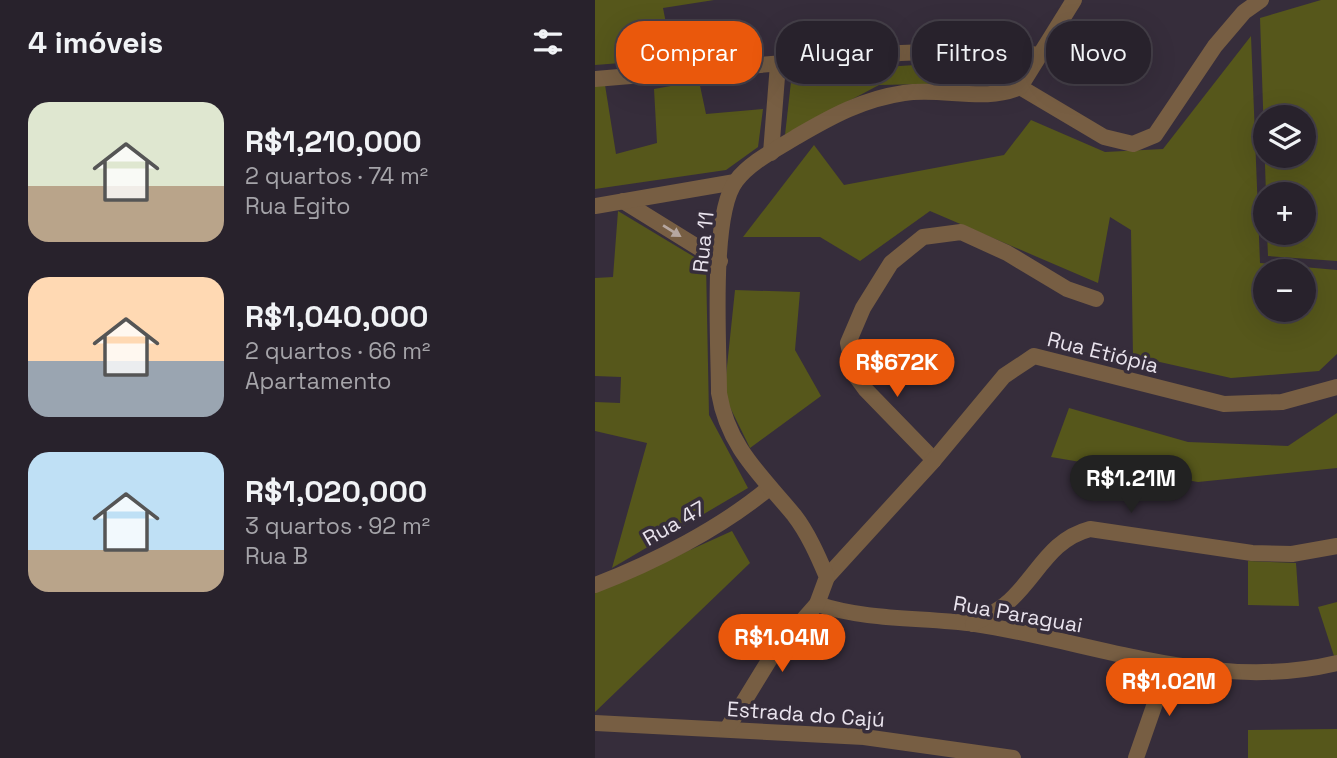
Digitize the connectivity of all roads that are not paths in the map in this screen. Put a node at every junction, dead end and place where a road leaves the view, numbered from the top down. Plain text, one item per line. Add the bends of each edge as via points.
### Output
1 (1074, 0) edge
2 (1261, 0) edge
3 (898, 53) edge
4 (1037, 55) junction
5 (776, 64) edge
6 (595, 79) edge
7 (777, 84) edge
8 (1020, 87) junction
9 (771, 153) junction
10 (735, 182) junction
11 (623, 201) junction
12 (595, 206) edge
13 (720, 261) junction
14 (1096, 299) dead end
15 (1337, 387) edge
16 (934, 460) junction
17 (769, 488) junction
18 (1337, 546) edge
19 (827, 577) junction
20 (595, 586) edge
21 (1006, 603) junction
22 (817, 604) junction
23 (973, 624) junction
24 (1020, 632) junction
25 (1337, 663) edge
26 (1168, 666) junction
27 (595, 723) edge
28 (727, 729) junction
29 (1013, 758) edge
30 (1136, 758) edge

1 - 4 street
2 - 8 street via 1244,12 1215,46 1155,135 1133,144 1104,137
3 - 4 street via 1002,49
4 - 8 street
5 - 6 street
7 - 9 street
8 - 9 street via 1005,94 943,90 871,99 835,113
9 - 10 street
10 - 11 street
10 - 13 street, Rua 11 via 722,222
11 - 12 street
11 -> 13 street
13 - 17 street, Rua 11 via 719,393 723,416 732,438
14 - 16 street via 1067,289 961,232 923,237 891,263 848,343 855,375 866,390
15 - 16 street, Rua Etiópia via 1282,402 1224,404 1034,356 1004,376
16 - 19 street, Rua Etiópia
17 - 19 street, Rua 11 via 795,517
17 - 20 street, Rua 47 via 653,561
18 - 21 street via 1292,554 1252,553 1090,529 1072,533 1054,546
19 - 22 street
21 - 23 street
21 - 24 street
22 - 23 street, Rua Paraguai via 846,614
22 - 28 street via 773,654
23 - 24 street, Rua Paraguai
24 - 26 street, Rua Paraguai
25 - 26 street, Rua Paraguai via 1272,673
26 - 30 street
27 - 28 street, Estrada do Cajú
28 - 29 street, Estrada do Cajú via 864,737

